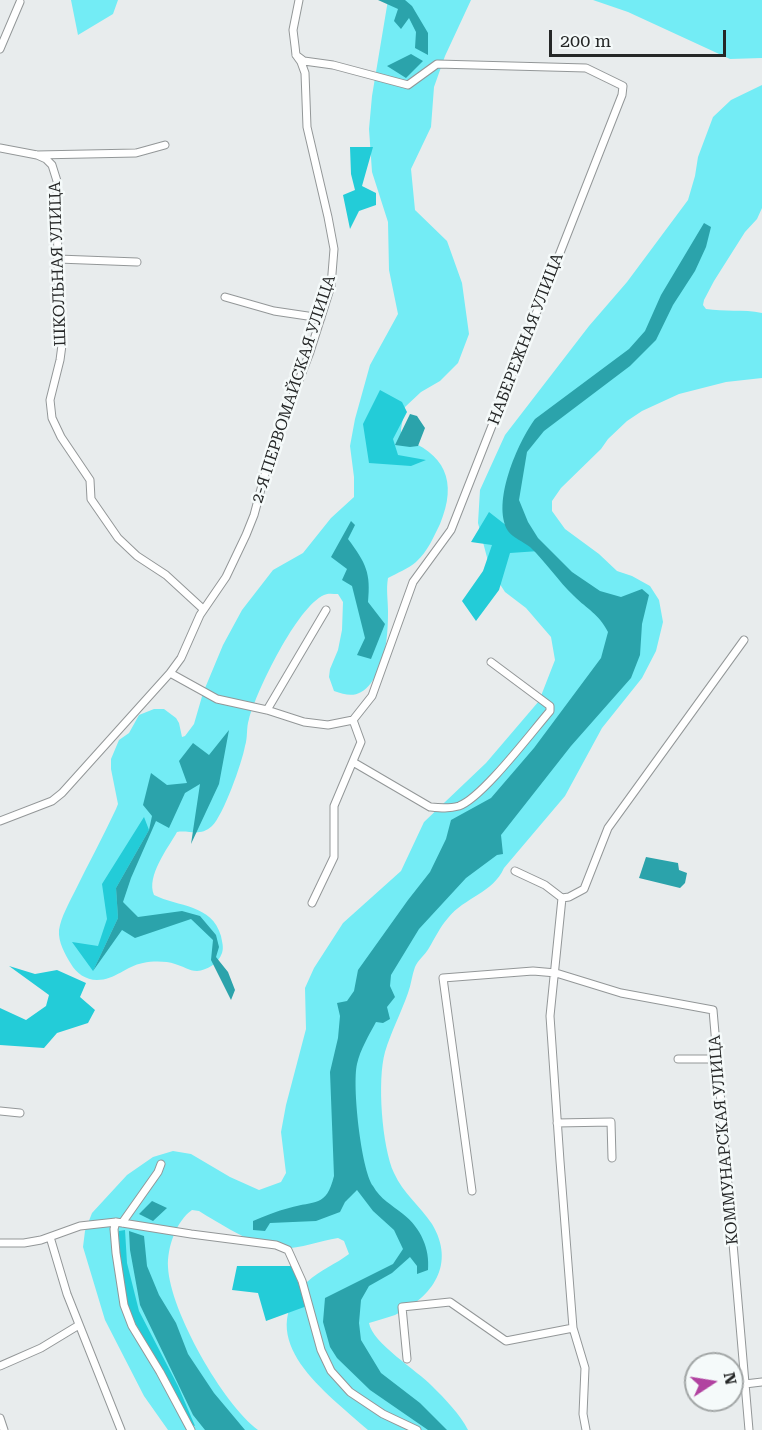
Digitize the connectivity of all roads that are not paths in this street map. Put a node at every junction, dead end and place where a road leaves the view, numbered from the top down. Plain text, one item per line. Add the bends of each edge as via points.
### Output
1 (299, 0) edge
2 (20, 2) dead end
3 (0, 49) edge
4 (296, 55) junction
5 (165, 146) dead end
6 (0, 148) edge
7 (37, 155) junction
8 (58, 259) junction
9 (137, 262) dead end
10 (225, 297) dead end
11 (321, 318) junction
12 (203, 609) junction
13 (326, 610) dead end
14 (744, 640) dead end
15 (491, 662) dead end
16 (170, 673) junction
17 (267, 710) junction
18 (353, 720) junction
19 (353, 762) junction
20 (0, 821) edge
21 (515, 871) dead end
22 (562, 898) junction
23 (312, 903) dead end
24 (556, 973) junction
25 (678, 1059) dead end
26 (717, 1059) junction
27 (0, 1111) edge
28 (20, 1113) dead end
29 (557, 1124) junction
30 (612, 1158) dead end
31 (161, 1164) dead end
32 (472, 1191) dead end
33 (119, 1223) junction
34 (50, 1237) junction
35 (0, 1243) edge
36 (79, 1325) junction
37 (573, 1328) junction
38 (407, 1359) dead end
39 (0, 1366) edge
40 (762, 1382) edge
41 (745, 1384) junction
42 (0, 1418) edge
43 (4, 1430) edge
44 (122, 1430) edge
45 (191, 1430) edge
46 (417, 1430) edge
47 (586, 1430) edge
48 (749, 1430) edge

1 - 4 street, 2-Я ПЕРВОМАЙСКАЯ УЛИЦА via 293,30
2 - 3 street
4 - 11 street, 2-Я ПЕРВОМАЙСКАЯ УЛИЦА via 307,89 306,126 334,249 331,286
4 - 18 street, НАБЕРЕЖНАЯ УЛИЦА via 304,61 408,85 437,64 586,68 623,86 451,530 413,582 372,696
5 - 7 street via 136,153
6 - 7 street
7 - 8 street, ШКОЛЬНАЯ УЛИЦА via 52,165 57,181
8 - 9 street
8 - 12 street, ШКОЛЬНАЯ УЛИЦА via 62,345 50,400 52,418 90,480 91,499 118,538
10 - 11 street via 274,311
11 - 12 street, 2-Я ПЕРВОМАЙСКАЯ УЛИЦА via 271,452 246,535 226,577
12 - 16 street, 2-Я ПЕРВОМАЙСКАЯ УЛИЦА
13 - 17 street
14 - 22 street via 608,828 584,890
15 - 19 street via 550,706 550,711 477,796 460,806 430,807
16 - 17 street via 217,699
16 - 20 street via 62,793 52,801
17 - 18 street via 328,725
18 - 19 street via 361,742
19 - 23 street via 334,806 334,856
21 - 22 street
22 - 24 street
24 - 26 street, КОММУНАРСКАЯ УЛИЦА via 621,993 712,1010
24 - 29 street via 550,1016
24 - 32 street, КОММУНАРСКАЯ УЛИЦА via 443,978
25 - 26 street
26 - 41 street, КОММУНАРСКАЯ УЛИЦА
27 - 28 street
29 - 30 street via 611,1122
29 - 37 street
31 - 33 street
33 - 34 street via 80,1226
33 - 45 street via 114,1229 124,1305
33 - 46 street via 276,1245 288,1250 331,1371 350,1392
34 - 35 street
34 - 36 street
36 - 39 street
36 - 44 street
37 - 38 street via 506,1341 450,1302 402,1306
37 - 47 street via 585,1368
40 - 41 street
41 - 48 street, КОММУНАРСКАЯ УЛИЦА
42 - 43 street

